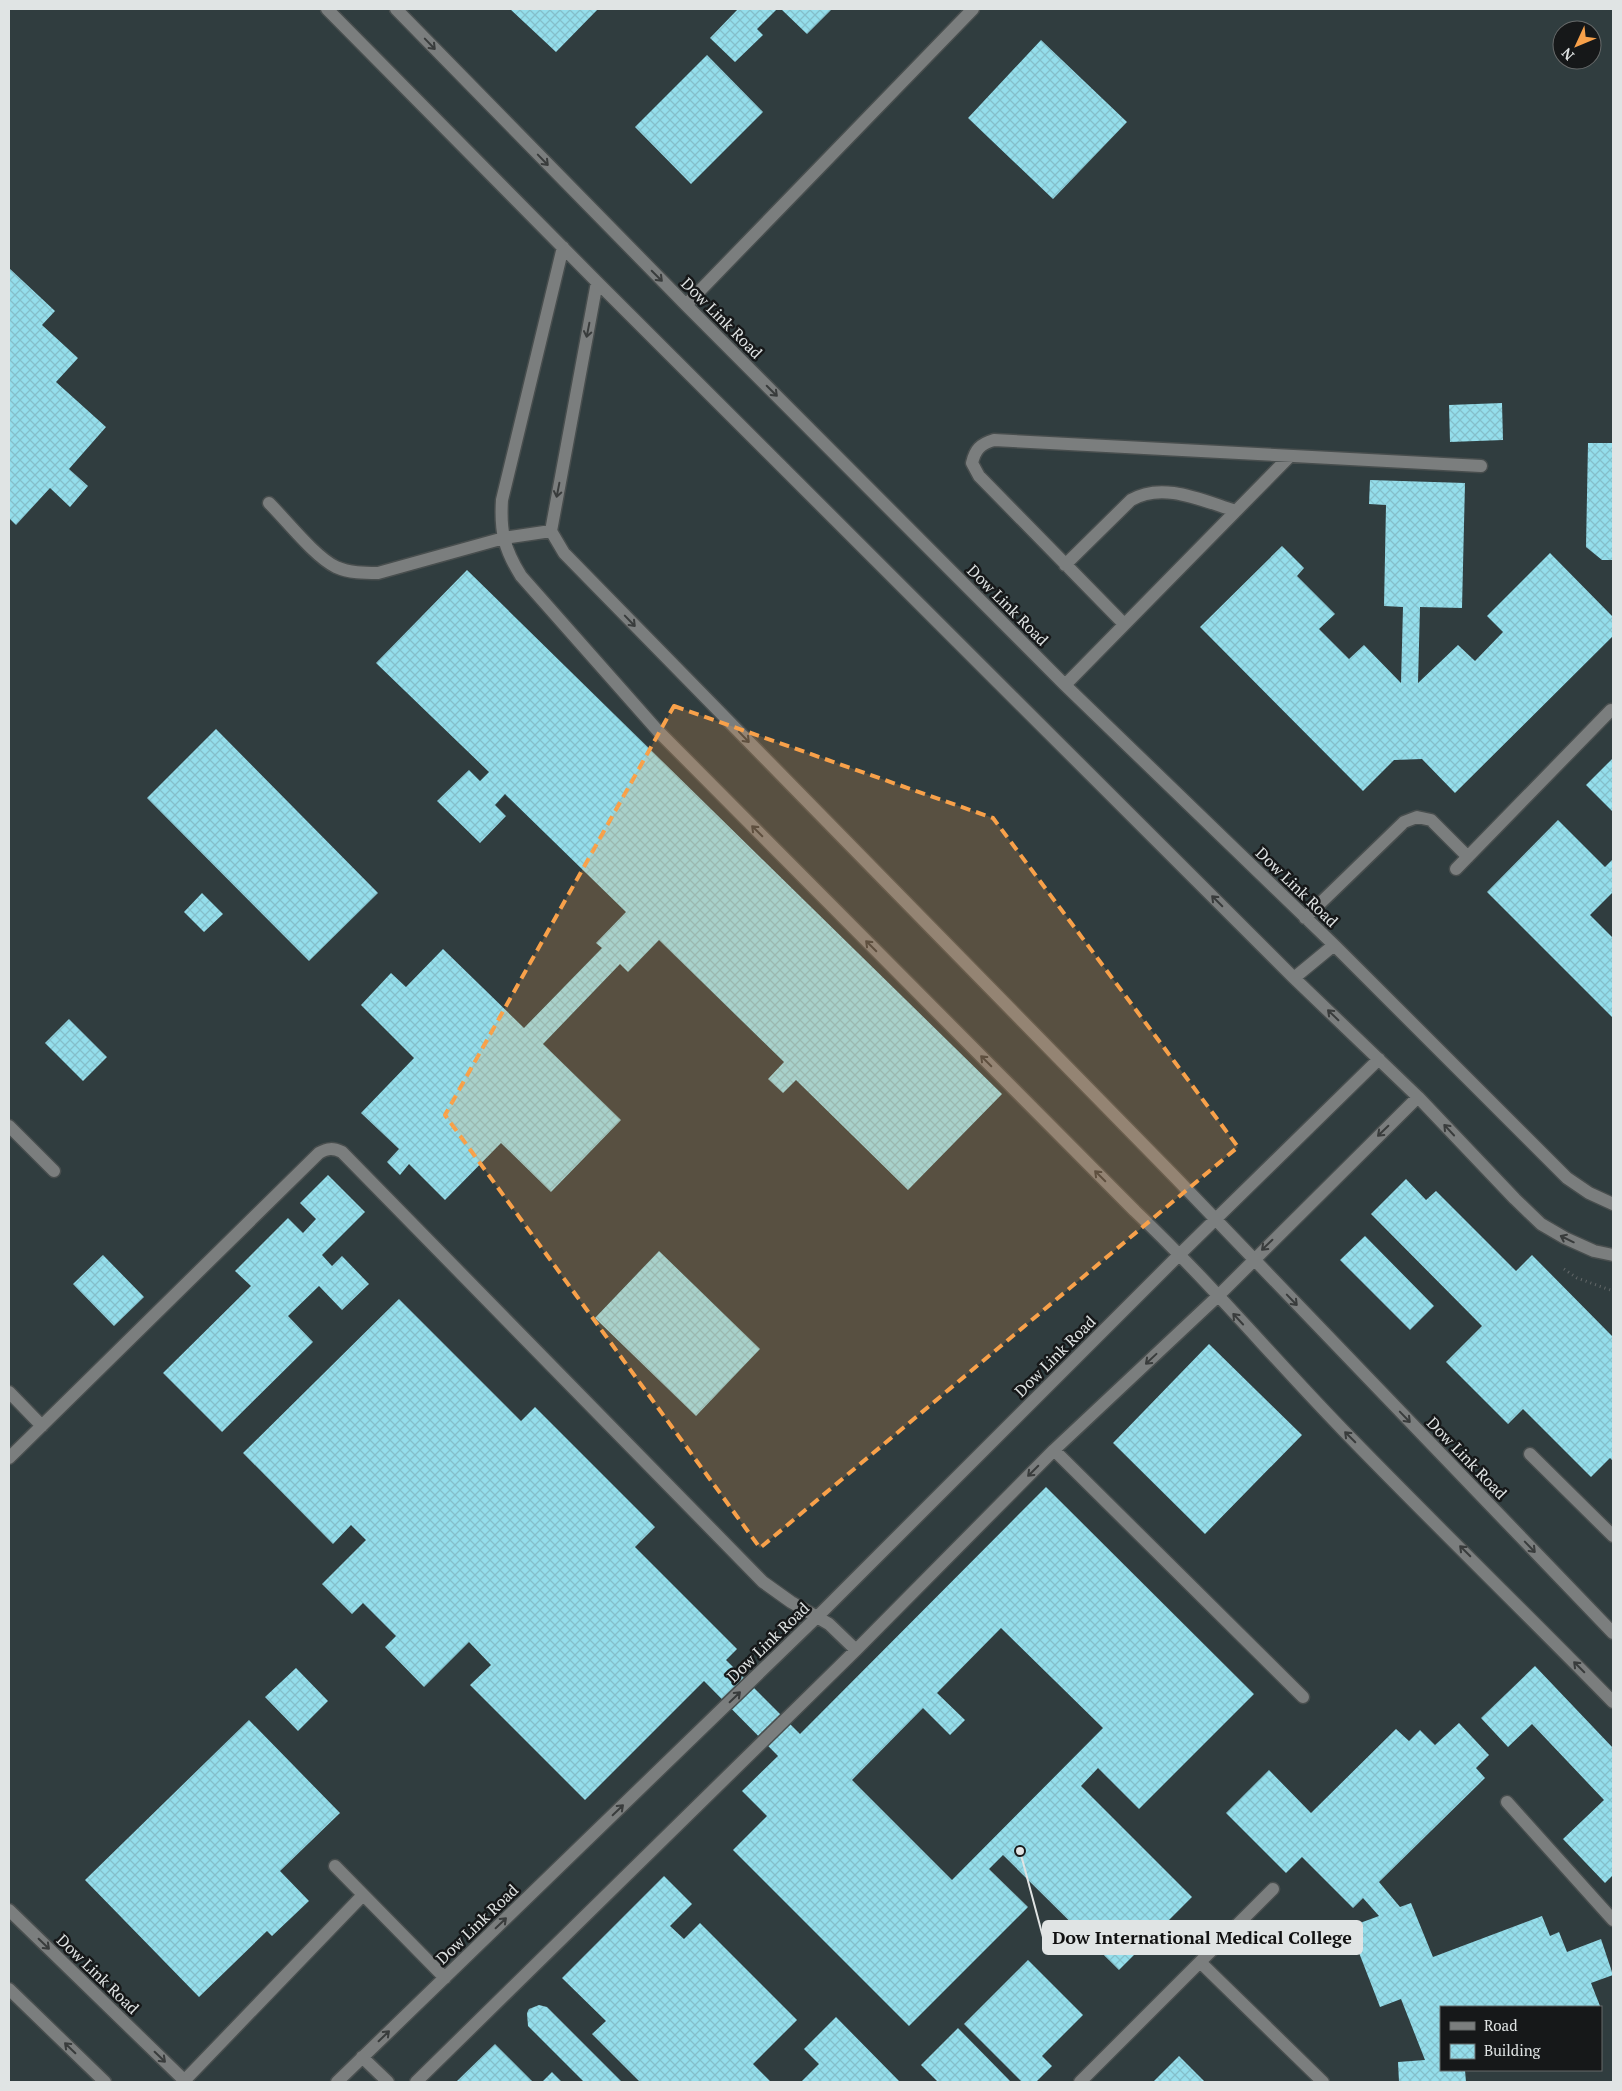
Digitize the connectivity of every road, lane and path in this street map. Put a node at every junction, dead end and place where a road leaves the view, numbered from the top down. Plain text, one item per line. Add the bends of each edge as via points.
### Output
1 (328, 9) edge
2 (396, 9) edge
3 (973, 9) edge
4 (563, 247) junction
5 (598, 282) junction
6 (686, 305) junction
7 (1290, 456) junction
8 (1481, 466) dead end
9 (270, 503) dead end
10 (1236, 511) junction
11 (551, 531) junction
12 (504, 538) junction
13 (1065, 565) junction
14 (1124, 624) junction
15 (1064, 684) junction
16 (1611, 710) dead end
17 (1468, 858) junction
18 (1456, 869) dead end
19 (1305, 918) junction
20 (1334, 945) junction
21 (1294, 978) junction
22 (1378, 1059) junction
23 (1418, 1097) junction
24 (9, 1126) edge
25 (54, 1171) dead end
26 (1613, 1204) edge
27 (1216, 1219) junction
28 (1180, 1254) junction
29 (1613, 1255) edge
30 (1253, 1259) junction
31 (1560, 1267) dead end
32 (1613, 1291) edge
33 (1217, 1297) junction
34 (9, 1392) edge
35 (42, 1426) junction
36 (1054, 1450) junction
37 (1530, 1454) dead end
38 (9, 1458) edge
39 (1613, 1536) edge
40 (818, 1616) junction
41 (1613, 1633) edge
42 (856, 1650) junction
43 (1303, 1697) dead end
44 (1613, 1702) edge
45 (1508, 1802) dead end
46 (335, 1866) dead end
47 (1272, 1889) dead end
48 (363, 1895) junction
49 (9, 1910) edge
50 (1613, 1920) edge
51 (1200, 1962) junction
52 (445, 1978) junction
53 (9, 1989) edge
54 (362, 2058) junction
55 (185, 2081) edge
56 (105, 2082) edge
57 (337, 2082) edge
58 (388, 2082) edge
59 (416, 2082) edge
60 (1080, 2082) edge
61 (1323, 2082) edge

1 - 4 lane
2 -> 6 lane, Dow Link Road
3 - 6 lane
4 - 5 lane
4 - 12 lane via 502,500 500,524
5 -> 11 lane
21 -> 5 lane
6 -> 15 lane, Dow Link Road
7 - 8 lane
7 - 10 lane
7 - 13 lane via 994,440 984,443 975,452 972,463 979,476
9 - 12 lane via 323,558 337,568 357,573 378,573
10 - 13 lane via 1177,494 1157,491 1141,494
10 - 14 lane
11 - 12 lane
11 -> 27 lane, Dow Link Road via 564,553
28 -> 12 lane via 658,731 521,576 509,558
13 - 14 lane
14 - 15 lane
15 - 19 lane, Dow Link Road
16 - 17 lane
17 - 18 lane
17 - 19 lane via 1432,820 1417,817 1404,822
19 - 20 lane, Dow Link Road
20 - 21 lane
20 - 26 lane, Dow Link Road via 1567,1178
22 -> 21 lane
22 - 23 lane
22 - 27 lane, Dow Link Road
29 -> 23 lane via 1594,1251 1541,1224
23 -> 30 lane
24 - 25 lane
27 - 28 lane, Dow Link Road
27 - 30 lane, Dow Link Road
28 - 33 lane
28 - 40 lane, Dow Link Road
30 - 33 lane
30 -> 41 lane, Dow Link Road
31 - 32 path via 1577,1278
33 -> 36 lane
44 -> 33 lane via 1344,1431
34 - 35 lane
35 - 38 lane
35 - 40 lane via 320,1153 334,1149 349,1159 762,1582
36 -> 42 lane
36 - 43 lane
37 - 39 lane
40 - 42 lane
52 -> 40 lane, Dow Link Road
42 - 59 lane
45 - 50 lane
46 - 48 lane
47 - 51 lane
48 - 52 lane
48 - 55 lane
49 -> 55 lane, Dow Link Road
51 - 60 lane
51 - 61 lane
54 -> 52 lane, Dow Link Road
56 -> 53 lane
54 - 57 lane, Dow Link Road
54 - 58 lane

